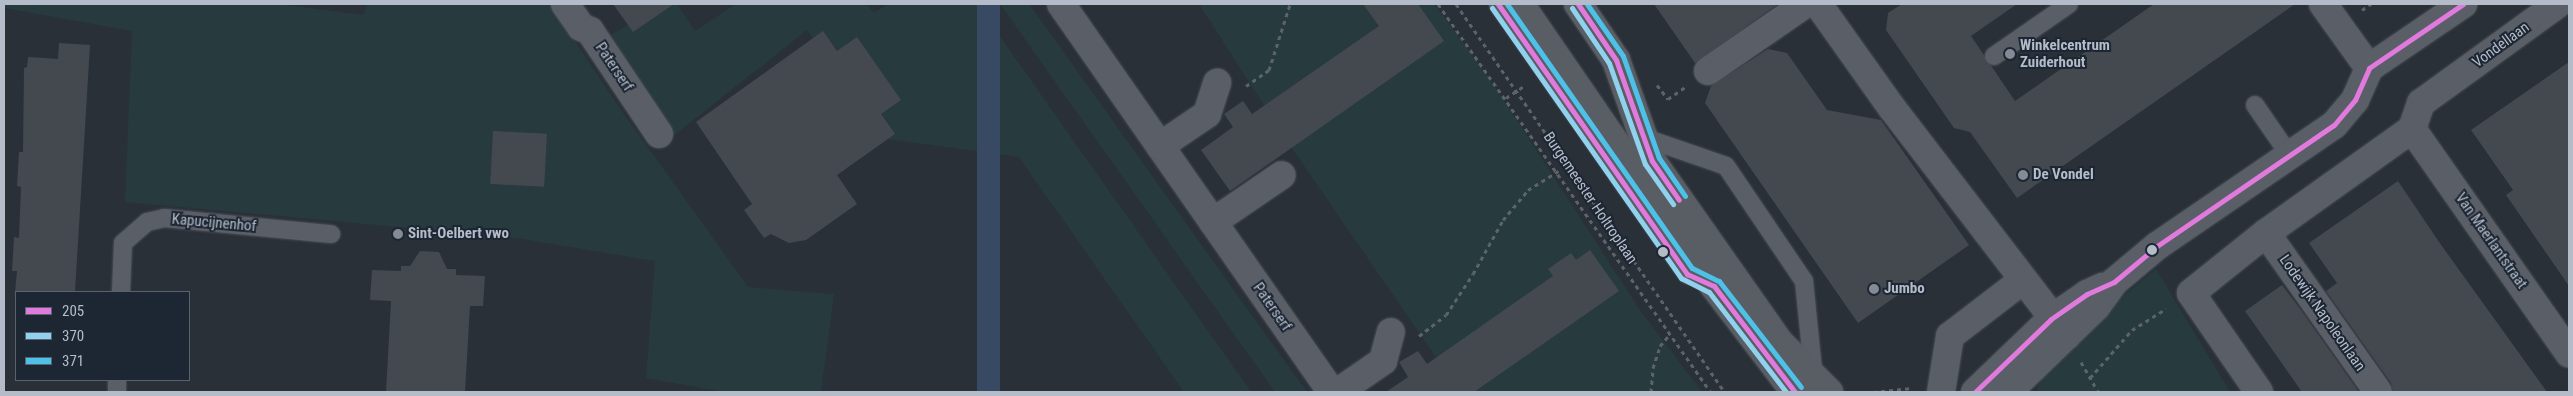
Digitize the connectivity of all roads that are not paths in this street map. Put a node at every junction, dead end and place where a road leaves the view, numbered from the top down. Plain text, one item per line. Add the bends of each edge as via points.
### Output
1 (565, 4) edge
2 (1061, 4) edge
3 (1516, 4) edge
4 (1578, 4) edge
5 (1805, 4) edge
6 (1818, 4) edge
7 (2070, 4) edge
8 (2323, 4) edge
9 (2464, 4) edge
10 (2558, 4) edge
11 (1994, 56) dead end
12 (2370, 68) junction
13 (1708, 71) road end
14 (1217, 82) dead end
15 (2255, 105) dead end
16 (2412, 129) junction
17 (659, 134) dead end
18 (1642, 134) junction
19 (1160, 146) junction
20 (2290, 156) junction
21 (1282, 175) dead end
22 (1213, 222) junction
23 (2266, 233) junction
24 (331, 234) dead end
25 (2023, 280) junction
26 (121, 291) edge
27 (2059, 328) junction
28 (1391, 332) dead end
29 (2569, 353) edge
30 (1813, 388) edge
31 (1332, 392) edge
32 (1338, 392) edge
33 (1941, 392) edge
34 (1975, 392) edge
35 (2008, 392) edge
36 (2259, 392) edge
37 (2378, 392) edge

1 - 17 street, Paterserf via 581,27 590,31
2 - 19 street, Paterserf
3 - 30 street via 1714,286
4 - 18 street via 1616,60
5 - 13 street
6 - 25 street
7 - 11 lane
8 - 12 street
9 - 12 street
10 - 16 street, Vondellaan via 2421,103
12 - 20 street via 2355,100 2334,125
14 - 19 street via 1207,114
15 - 20 lane
16 - 23 street
16 - 29 street, Van Maerlantstraat
18 - 30 street via 1652,161
18 - 30 lane via 1726,166 1804,281
19 - 22 street, Paterserf
20 - 27 street via 2157,246 2114,282 2096,307
21 - 22 street
22 - 31 street, Paterserf
23 - 36 street via 2191,293
23 - 37 street, Lodewijk Napoleonlaan
24 - 26 lane, Kapucijnenhof via 164,218 147,222 124,243
25 - 27 street
25 - 33 street via 1950,336
27 - 34 street
27 - 35 street
28 - 32 street via 1383,361

